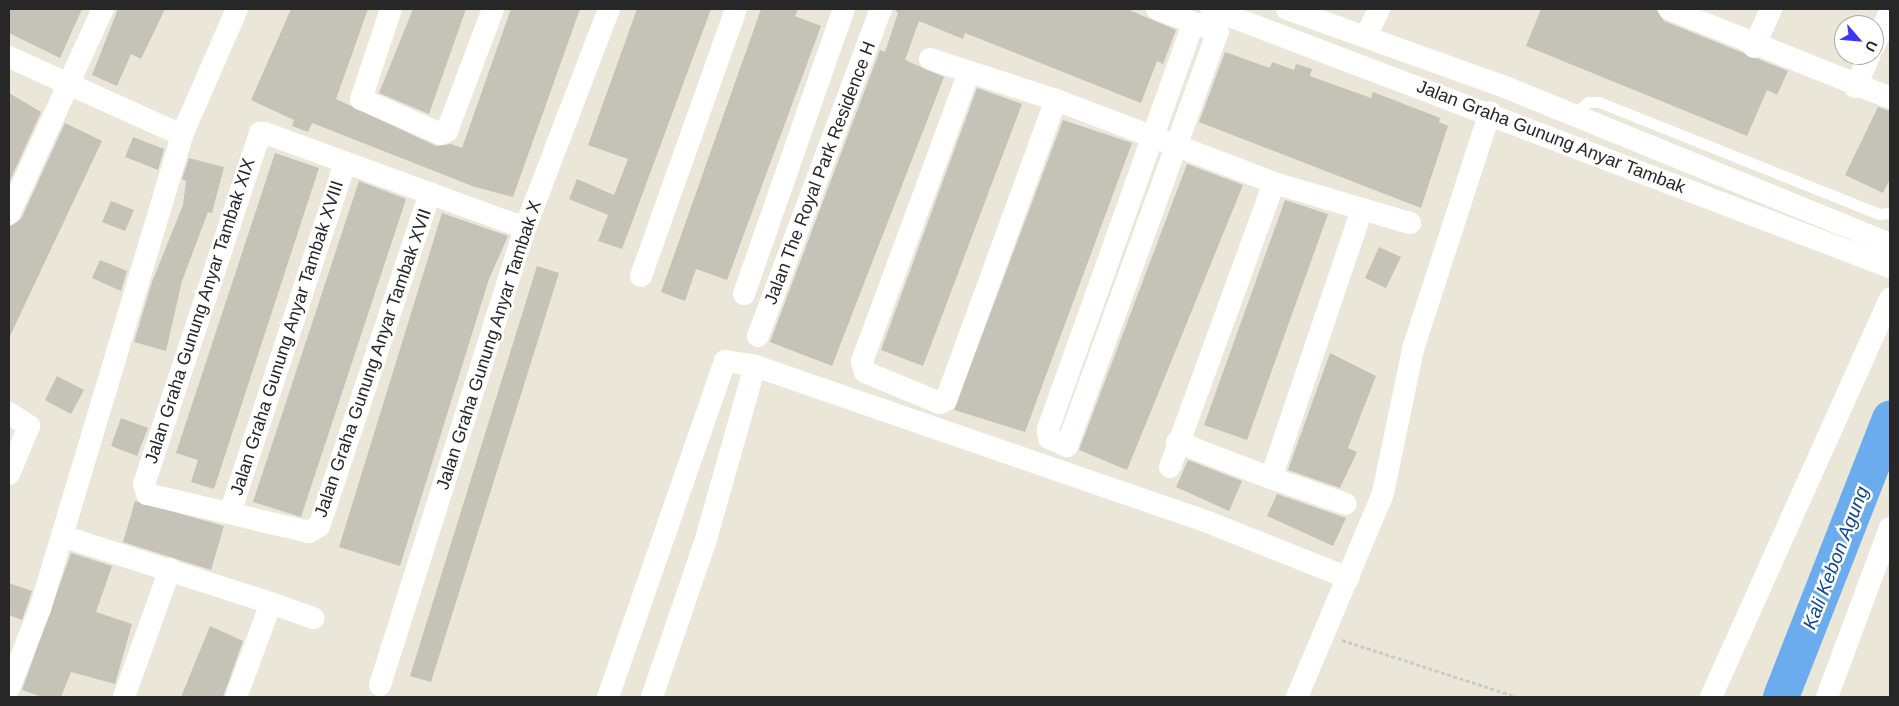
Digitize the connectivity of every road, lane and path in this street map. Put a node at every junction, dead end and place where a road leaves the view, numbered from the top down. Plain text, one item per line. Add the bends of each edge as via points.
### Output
1 (103, 9) edge
2 (237, 9) edge
3 (391, 9) edge
4 (493, 9) edge
5 (609, 9) edge
6 (736, 9) edge
7 (844, 9) edge
8 (1157, 9) edge
9 (1212, 9) edge
10 (1287, 9) edge
11 (1379, 9) edge
12 (1669, 9) edge
13 (1771, 9) edge
14 (1890, 11) edge
15 (871, 12) edge
16 (1193, 24) junction
17 (1884, 24) edge
18 (1218, 32) junction
19 (1282, 36) junction
20 (1366, 36) junction
21 (1754, 46) junction
22 (9, 57) edge
23 (930, 59) dead end
24 (1865, 65) edge
25 (969, 72) junction
26 (68, 85) junction
27 (1855, 87) junction
28 (1890, 98) edge
29 (813, 100) junction
30 (1056, 100) junction
31 (840, 111) junction
32 (1490, 112) junction
33 (1573, 115) junction
34 (182, 135) junction
35 (1152, 136) junction
36 (1178, 145) junction
37 (345, 163) junction
38 (1274, 183) junction
39 (430, 193) junction
40 (1362, 209) junction
41 (1885, 213) edge
42 (9, 214) edge
43 (1410, 223) dead end
44 (525, 228) junction
45 (1881, 239) edge
46 (1890, 267) edge
47 (641, 276) dead end
48 (744, 294) dead end
49 (1890, 298) edge
50 (758, 336) dead end
51 (755, 366) junction
52 (9, 413) edge
53 (1177, 442) junction
54 (1170, 467) dead end
55 (9, 474) edge
56 (1271, 478) junction
57 (144, 484) joint
58 (1346, 504) dead end
59 (230, 513) junction
60 (1890, 528) edge
61 (62, 536) junction
62 (170, 569) junction
63 (1348, 578) junction
64 (271, 603) junction
65 (313, 618) dead end
66 (1324, 634) junction
67 (380, 684) dead end
68 (9, 688) edge
69 (124, 697) edge
70 (236, 697) edge
71 (608, 697) edge
72 (652, 697) edge
73 (1297, 697) edge
74 (1518, 697) edge
75 (1711, 697) edge
76 (1827, 697) edge

1 - 26 street
2 - 34 street
3 - 4 street via 361,96 363,102 445,134
5 - 44 street, Jalan Graha Gunung Anyar Tambak X
6 - 47 street
7 - 29 street
8 - 16 street
9 - 19 street, Jalan Graha Gunung Anyar Tambak
10 - 20 street, Jalan Graha Gunung Anyar Tambak
11 - 20 street
12 - 21 street
13 - 21 street
14 - 17 street
15 - 31 street, Jalan The Royal Park Residence H
16 - 18 street
16 - 35 street
18 - 19 street
18 - 36 street
19 - 32 street, Jalan Graha Gunung Anyar Tambak
20 - 33 street, Jalan Graha Gunung Anyar Tambak
21 - 27 street
22 - 26 street
23 - 25 street
24 - 27 street
25 - 30 street
25 - 30 street via 862,362 865,372 940,403 946,400
26 - 34 street
26 - 42 street
27 - 28 street
29 - 31 street
29 - 48 street
30 - 35 street
31 - 50 street, Jalan The Royal Park Residence H
32 - 46 street, Jalan Graha Gunung Anyar Tambak
32 - 63 street via 1413,349 1383,493
33 - 41 lane via 1588,102 1598,102
33 - 45 street, Jalan Graha Gunung Anyar Tambak
34 - 61 street
35 - 36 street
35 - 36 street via 1048,430 1049,438 1066,446
36 - 38 street
37 - 39 street
37 - 57 street, Jalan Graha Gunung Anyar Tambak XIX via 265,133 256,138
37 - 59 street, Jalan Graha Gunung Anyar Tambak XVIII
38 - 40 street
38 - 53 street
39 - 44 street
39 - 59 street, Jalan Graha Gunung Anyar Tambak XVII via 319,526 309,532
40 - 43 street
40 - 56 street
41 - 45 lane
44 - 67 street, Jalan Graha Gunung Anyar Tambak X
49 - 75 street
51 - 63 street via 1210,522
51 - 71 street via 725,361
51 - 72 street via 706,540
52 - 55 street via 29,426
53 - 54 street
53 - 56 street
56 - 58 street
57 - 59 street, Jalan Graha Gunung Anyar Tambak XVII via 147,494
60 - 76 street
61 - 62 street
61 - 68 street
62 - 64 street
62 - 69 street
63 - 66 street
64 - 65 street
64 - 70 street
66 - 73 street
66 - 74 path

